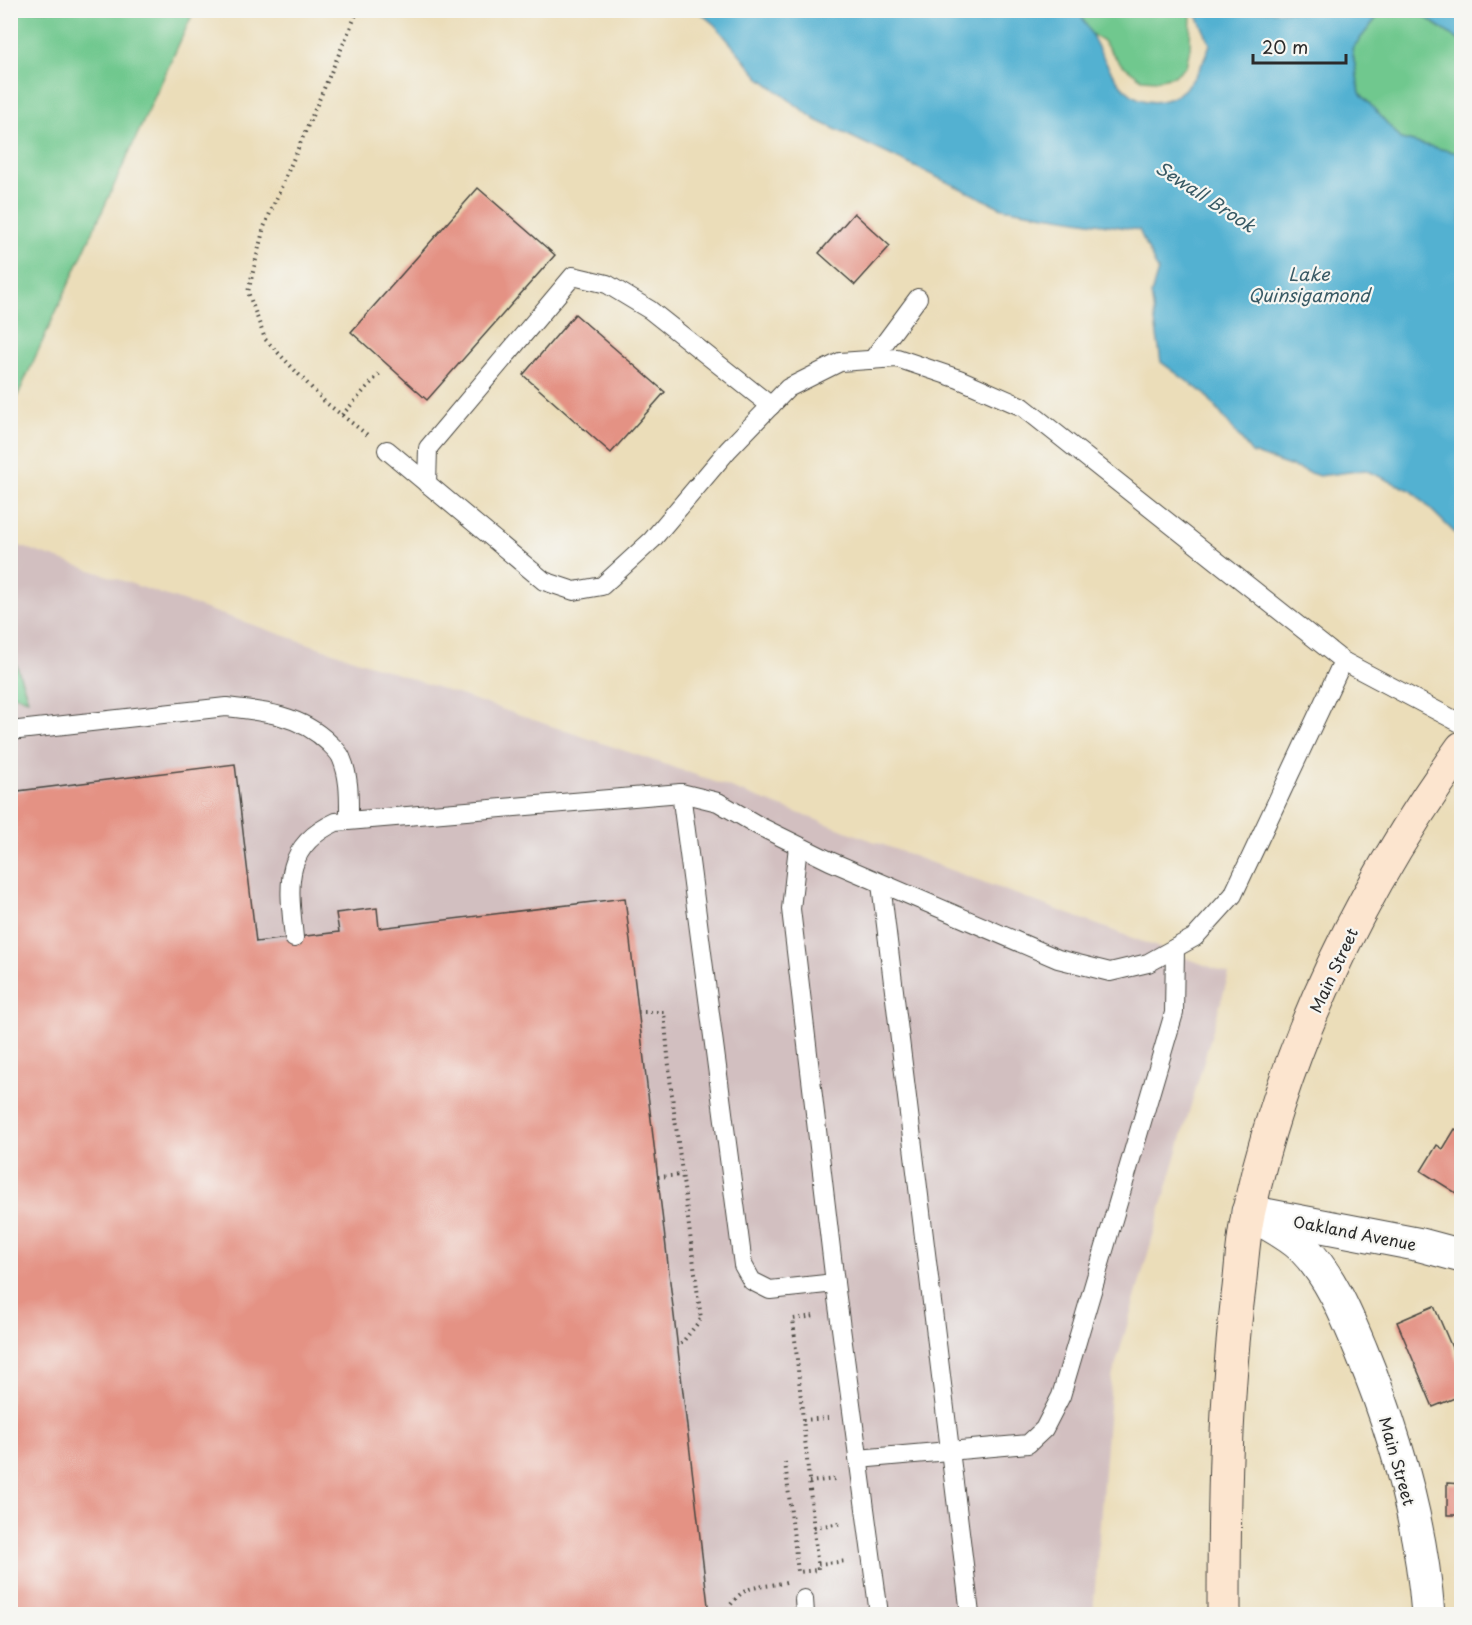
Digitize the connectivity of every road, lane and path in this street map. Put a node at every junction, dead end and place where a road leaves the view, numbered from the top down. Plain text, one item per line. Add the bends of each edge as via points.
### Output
1 (358, 10) edge
2 (918, 298) dead end
3 (872, 360) junction
4 (380, 373) dead end
5 (771, 406) junction
6 (342, 416) junction
7 (387, 450) joint
8 (427, 484) junction
9 (1343, 661) junction
10 (1461, 724) edge
11 (10, 731) edge
12 (1461, 748) edge
13 (681, 793) junction
14 (349, 820) junction
15 (798, 846) junction
16 (882, 884) junction
17 (294, 938) dead end
18 (1175, 948) junction
19 (638, 1012) dead end
20 (682, 1175) junction
21 (658, 1178) dead end
22 (1248, 1212) junction
23 (1461, 1256) edge
24 (835, 1283) junction
25 (816, 1316) dead end
26 (681, 1344) dead end
27 (949, 1451) junction
28 (858, 1459) junction
29 (785, 1462) dead end
30 (838, 1479) dead end
31 (809, 1482) junction
32 (798, 1572) junction
33 (724, 1614) edge
34 (879, 1614) edge
35 (970, 1614) edge
36 (1224, 1614) edge
37 (1428, 1614) edge

1 - 6 path via 264,227 248,292 265,339
2 - 3 lane
3 - 5 lane via 840,362 788,388
3 - 9 lane via 897,358 1023,407
4 - 6 path
5 - 8 lane via 652,540 602,586 574,591 544,581
5 - 8 lane via 650,310 607,284 573,276 428,448
6 - 7 path
7 - 8 lane
9 - 10 lane
9 - 18 lane via 1233,895 1195,937
11 - 14 lane via 226,707 272,713 294,719 320,735 340,754 349,782
12 - 22 main road, Main Street via 1393,851 1331,967 1275,1111
13 - 14 lane
13 - 15 lane via 718,802
13 - 24 lane via 743,1265 752,1281 771,1290
14 - 17 lane via 317,830 301,847 291,870 289,890
15 - 16 lane
15 - 24 lane via 791,909
16 - 18 lane via 1058,958 1104,971 1148,963
16 - 27 lane
18 - 27 lane via 1177,1004 1061,1396 1044,1429 1028,1444
19 - 20 path via 664,1012
20 - 21 path
20 - 26 path via 701,1319
22 - 23 street, Oakland Avenue
22 - 36 main road, Main Street via 1233,1335 1224,1507
22 - 37 street, Main Street via 1301,1246 1346,1313 1376,1386 1407,1481 1426,1582
24 - 28 lane
25 - 31 path via 793,1319
27 - 28 lane
27 - 35 lane
28 - 34 lane
29 - 32 path
30 - 31 path
31 - 32 path via 818,1570
32 - 33 path via 785,1583 754,1585 737,1595

